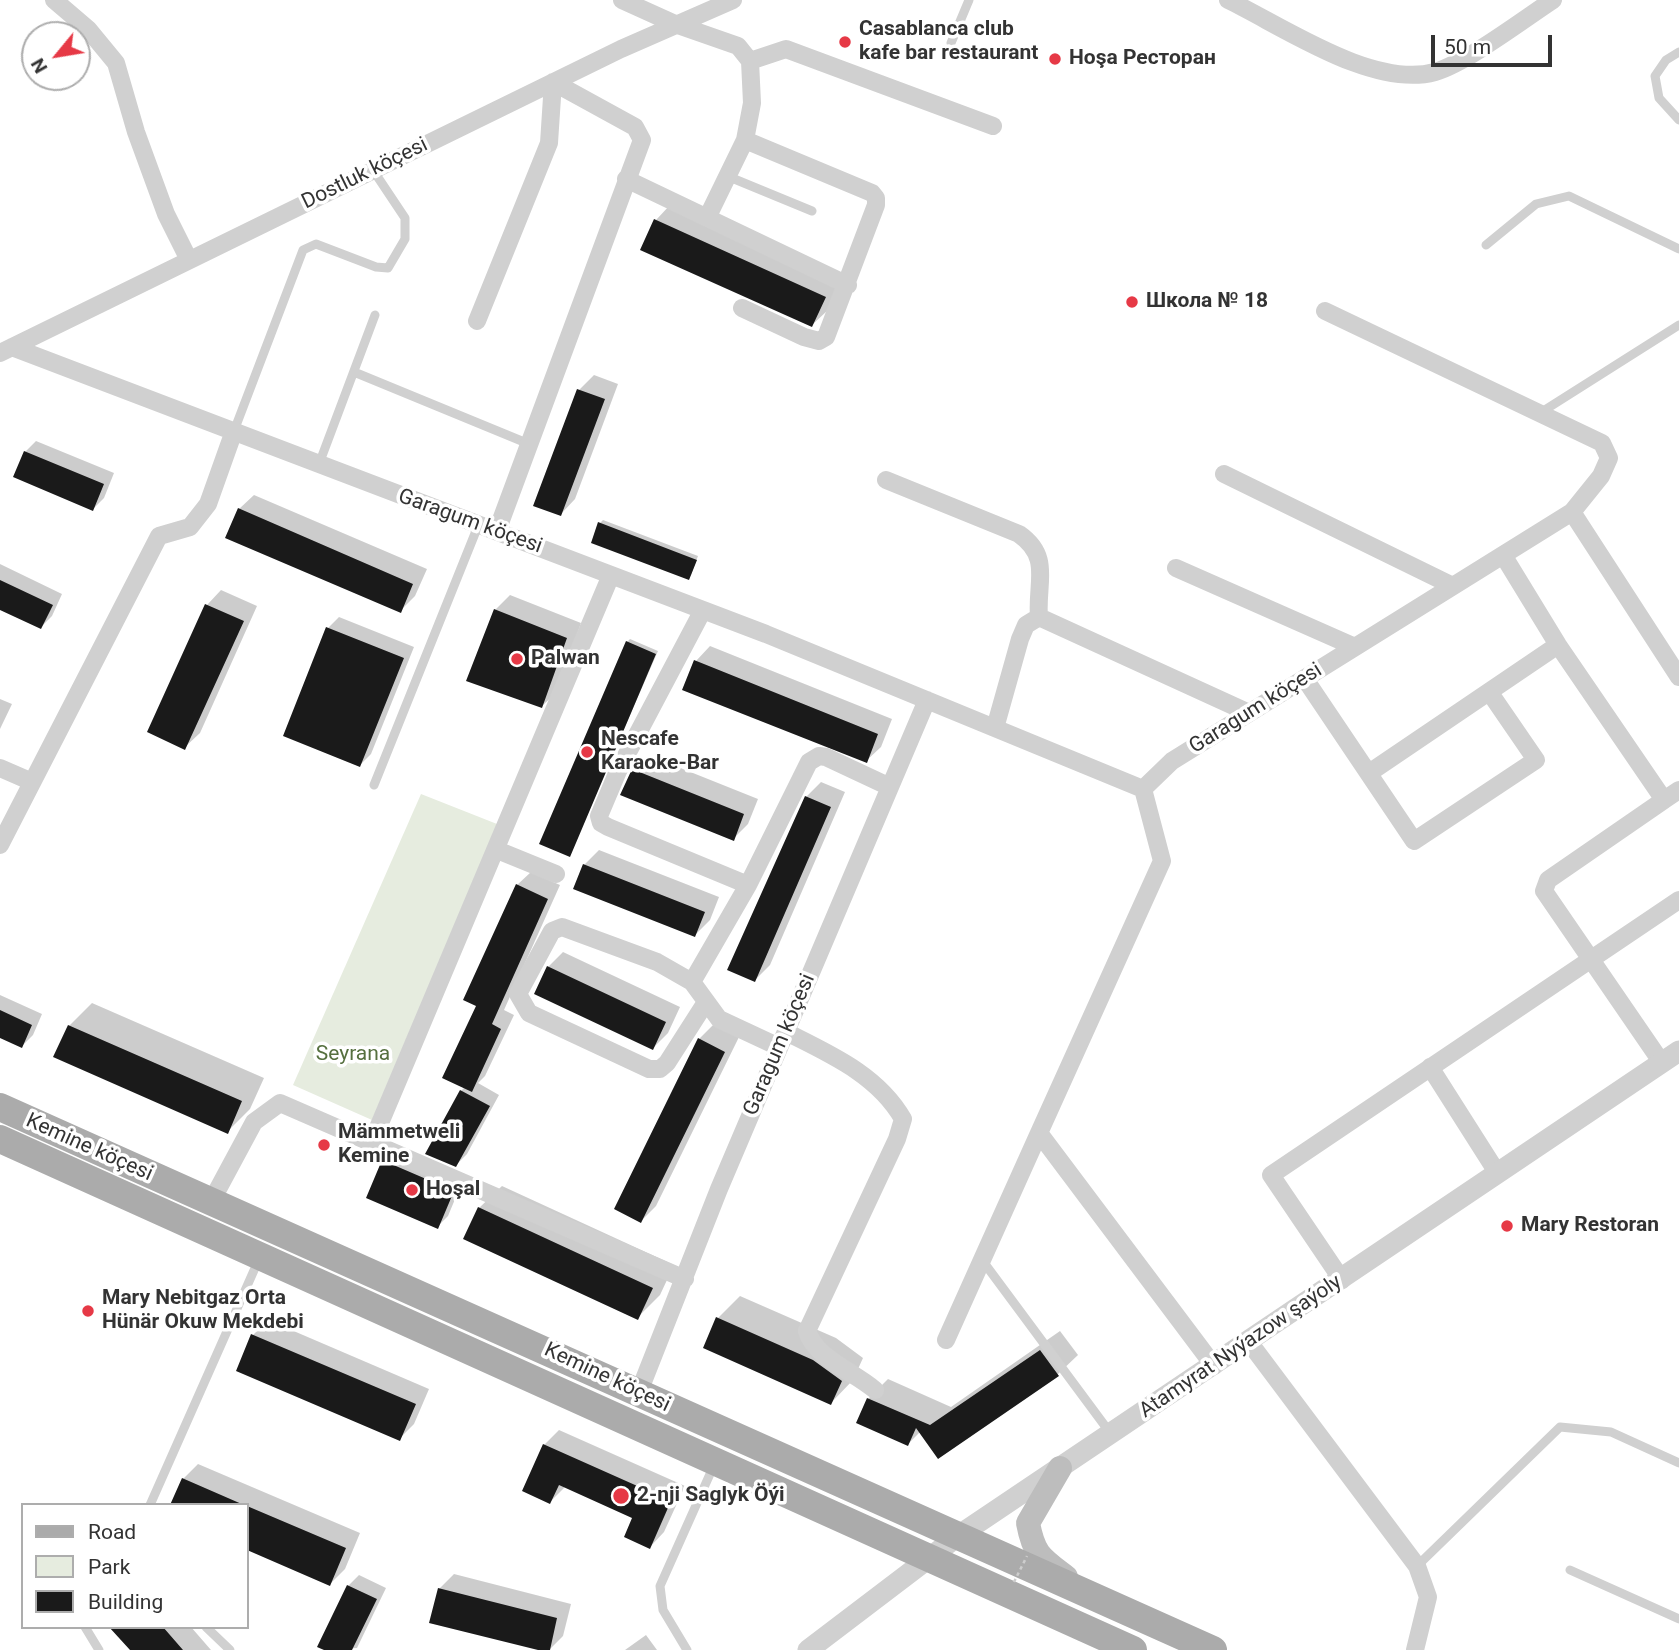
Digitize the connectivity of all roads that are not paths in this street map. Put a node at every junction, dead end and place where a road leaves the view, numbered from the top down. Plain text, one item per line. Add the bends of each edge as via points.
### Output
1 (54, 0) edge
2 (622, 0) edge
3 (733, 0) edge
4 (969, 0) edge
5 (1553, 0) edge
6 (1232, 1) edge
7 (675, 24) junction
8 (951, 43) dead end
9 (1679, 52) edge
10 (750, 61) junction
11 (553, 82) junction
12 (1679, 120) edge
13 (993, 126) dead end
14 (745, 140) junction
15 (373, 170) junction
16 (727, 176) junction
17 (626, 179) junction
18 (812, 211) dead end
19 (708, 216) junction
20 (1486, 245) dead end
21 (1679, 249) edge
22 (189, 260) junction
23 (848, 285) junction
24 (742, 308) dead end
25 (1325, 311) dead end
26 (375, 315) dead end
27 (477, 321) dead end
28 (1679, 325) edge
29 (6, 350) edge
30 (354, 372) junction
31 (1540, 413) junction
32 (234, 431) junction
33 (529, 444) junction
34 (319, 464) junction
35 (1224, 474) dead end
36 (886, 480) dead end
37 (1572, 512) junction
38 (478, 526) junction
39 (497, 531) junction
40 (1503, 555) junction
41 (1175, 568) dead end
42 (611, 575) junction
43 (1453, 586) junction
44 (703, 610) junction
45 (1039, 617) junction
46 (1558, 645) junction
47 (1355, 647) junction
48 (1679, 677) edge
49 (1305, 679) junction
50 (1490, 693) junction
51 (927, 700) junction
52 (1249, 713) junction
53 (995, 728) junction
54 (0, 768) edge
55 (1369, 773) junction
56 (30, 781) junction
57 (374, 785) dead end
58 (890, 787) junction
59 (1143, 789) junction
60 (1671, 795) edge
61 (0, 845) edge
62 (497, 849) junction
63 (556, 874) dead end
64 (748, 885) junction
65 (1679, 900) edge
66 (1590, 960) junction
67 (692, 982) junction
68 (706, 1002) junction
69 (783, 1039) junction
70 (1670, 1057) edge
71 (1430, 1067) junction
72 (0, 1107) edge
73 (1038, 1133) junction
74 (0, 1139) edge
75 (372, 1142) junction
76 (1498, 1174) junction
77 (211, 1202) junction
78 (269, 1227) junction
79 (260, 1257) junction
80 (982, 1260) junction
81 (685, 1279) junction
82 (1342, 1280) junction
83 (946, 1340) dead end
84 (1249, 1342) junction
85 (1214, 1366) junction
86 (875, 1390) dead end
87 (639, 1392) junction
88 (625, 1423) junction
89 (1112, 1435) junction
90 (1679, 1463) edge
91 (715, 1464) junction
92 (1060, 1468) junction
93 (151, 1503) edge
94 (958, 1536) junction
95 (926, 1559) junction
96 (1418, 1566) junction
97 (1570, 1570) dead end
98 (1089, 1595) junction
99 (1679, 1619) edge
100 (86, 1629) edge
101 (208, 1629) edge
102 (99, 1650) edge
103 (230, 1650) edge
104 (687, 1650) edge
105 (808, 1650) edge
106 (1133, 1650) edge
107 (1213, 1650) edge
108 (1415, 1650) edge

1 - 22 street via 88,29 116,63 166,214
2 - 7 street
3 - 7 street, Dostluk köçesi
4 - 8 lane
5 - 6 street via 1437,72 1408,77 1350,61
7 - 10 street via 738,46
7 - 11 street, Dostluk köçesi
9 - 12 lane via 1666,60 1656,76 1659,98
10 - 13 street via 786,48
10 - 14 street via 752,103
11 - 15 street, Dostluk köçesi
11 - 17 street via 635,127 642,140
11 - 27 street via 549,143
14 - 16 street
14 - 23 street via 876,198
15 - 22 street, Dostluk köçesi
15 - 32 lane via 405,218 405,239 388,268 316,244 303,250
16 - 18 lane
16 - 19 street
17 - 19 street
17 - 33 street
19 - 23 street
20 - 21 lane via 1536,204 1569,196
22 - 29 street, Dostluk köçesi
23 - 24 street via 826,337 819,341
25 - 31 street
26 - 30 lane
28 - 31 lane
29 - 32 street, Garagum köçesi
30 - 33 lane
30 - 34 lane
31 - 37 street, Garagum köçesi via 1602,443 1609,458 1601,476
32 - 34 street, Garagum köçesi
32 - 56 street via 208,504 190,527 159,536
33 - 39 street
34 - 38 street, Garagum köçesi
35 - 43 street
36 - 45 street via 1030,541 1041,560
37 - 40 street, Garagum köçesi
37 - 48 street
38 - 39 street, Garagum köçesi
38 - 57 lane
39 - 42 street, Garagum köçesi
40 - 43 street, Garagum köçesi
40 - 46 street
41 - 47 street
42 - 44 street, Garagum köçesi
42 - 62 street
43 - 47 street, Garagum köçesi
44 - 51 street, Garagum köçesi
44 - 64 street via 599,816 608,827
45 - 52 street
45 - 53 street via 1026,625 1020,639
46 - 50 street
46 - 60 street
47 - 49 street, Garagum köçesi
49 - 52 street, Garagum köçesi
49 - 55 street
50 - 55 street
50 - 55 street via 1536,760 1425,834 1414,841
51 - 53 street, Garagum köçesi
51 - 58 street, Garagum köçesi
52 - 59 street, Garagum köçesi via 1172,761
53 - 59 street, Garagum köçesi
54 - 56 street
56 - 61 street
58 - 64 street via 838,762 813,758
58 - 69 street, Garagum köçesi
59 - 73 street via 1162,861
60 - 66 street via 1548,880 1544,891 1551,905
62 - 63 street
62 - 75 street
64 - 67 street
65 - 66 street
66 - 70 street
66 - 71 street
67 - 68 street
67 - 68 street via 657,962 562,927 552,931 518,994 529,1013 649,1069 660,1069 667,1062
68 - 69 street via 719,1019
69 - 81 street, Garagum köçesi
69 - 86 street via 845,1061 891,1098 903,1119 807,1331 819,1352
70 - 76 street, Atamyrat Nyýazow şaýoly
71 - 76 street
71 - 82 street via 1271,1175
72 - 77 main road, Kemine köçesi
73 - 80 street
73 - 85 street
74 - 79 main road, Kemine köçesi
75 - 77 street via 281,1103 254,1122
75 - 81 street
76 - 82 street, Atamyrat Nyýazow şaýoly
77 - 78 main road, Kemine köçesi
78 - 79 main road
78 - 87 main road, Kemine köçesi
79 - 88 main road, Kemine köçesi
79 - 93 lane
80 - 83 street
80 - 89 lane
81 - 87 street, Garagum köçesi
82 - 84 street, Atamyrat Nyýazow şaýoly
84 - 85 street, Atamyrat Nyýazow şaýoly
84 - 96 street
85 - 89 street, Atamyrat Nyýazow şaýoly
87 - 88 main road
87 - 94 main road, Kemine köçesi
88 - 91 main road, Kemine köçesi
89 - 92 street, Atamyrat Nyýazow şaýoly
90 - 96 lane via 1611,1432 1560,1427
91 - 95 main road, Kemine köçesi
91 - 104 lane via 660,1586 663,1609
92 - 94 street, Atamyrat Nyýazow şaýoly
92 - 98 main road via 1028,1523 1032,1547 1043,1561
94 - 95 street, Atamyrat Nyýazow şaýoly
94 - 98 main road, Kemine köçesi
95 - 105 street, Atamyrat Nyýazow şaýoly
95 - 106 main road, Kemine köçesi
96 - 108 street via 1428,1597
97 - 99 lane
98 - 107 main road, Kemine köçesi
100 - 102 lane
101 - 103 lane

